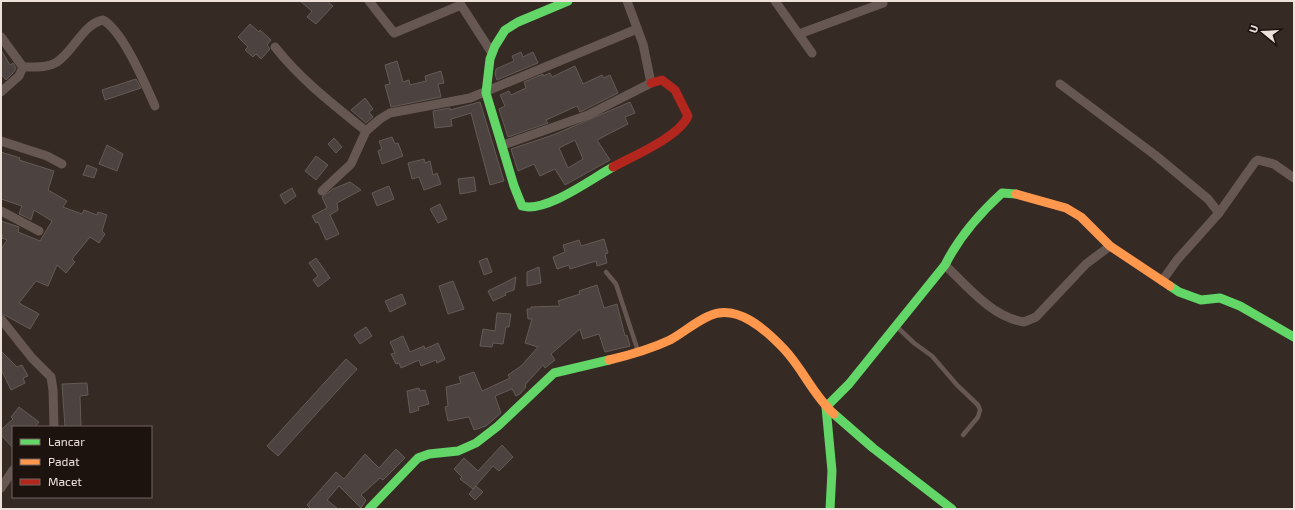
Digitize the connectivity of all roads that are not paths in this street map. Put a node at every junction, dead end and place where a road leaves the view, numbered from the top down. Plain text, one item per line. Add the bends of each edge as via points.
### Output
1 (369, 1) edge
2 (568, 1) edge
3 (627, 1) edge
4 (775, 1) edge
5 (883, 3) dead end
6 (637, 29) junction
7 (799, 34) junction
8 (1, 37) edge
9 (275, 47) dead end
10 (492, 53) junction
11 (812, 53) dead end
12 (23, 67) junction
13 (652, 83) junction
14 (1060, 84) dead end
15 (1, 92) edge
16 (486, 93) junction
17 (155, 106) dead end
18 (366, 131) junction
19 (1, 141) edge
20 (503, 145) junction
21 (62, 164) dead end
22 (1294, 178) edge
23 (322, 191) dead end
24 (1, 211) edge
25 (1219, 213) junction
26 (40, 231) dead end
27 (1110, 246) junction
28 (945, 265) junction
29 (606, 272) dead end
30 (1162, 281) junction
31 (1, 319) edge
32 (895, 325) junction
33 (1294, 337) edge
34 (638, 351) junction
35 (826, 407) junction
36 (54, 426) edge
37 (963, 435) dead end
38 (12, 472) edge
39 (1, 488) edge
40 (370, 509) edge
41 (830, 509) edge
42 (952, 509) edge

1 - 10 street via 394,33 461,5
2 - 10 street via 505,30
3 - 6 street
4 - 7 street
5 - 7 street
6 - 13 street
6 - 16 street
7 - 11 street
8 - 12 street
9 - 18 street via 316,90
10 - 16 street
12 - 15 street via 19,76
12 - 17 street via 45,66 57,62 89,29 103,20 110,23 127,50
13 - 20 street via 588,115
13 - 20 street via 662,80 674,89 688,116 685,124 544,205 529,208 521,204
14 - 25 street via 1155,155 1208,199
16 - 18 street via 390,113
16 - 20 street
18 - 23 street via 351,164
19 - 21 street via 47,156
22 - 25 street via 1274,164 1258,160
24 - 26 street
25 - 30 street
27 - 28 street via 1086,264 1036,317 1024,322 1001,314
27 - 28 street via 1074,212 1055,204 1005,193 992,202 970,227 953,249
27 - 30 street
28 - 32 street
29 - 34 lane via 616,284
30 - 33 street via 1179,292 1197,298 1220,298 1240,306
31 - 36 street via 51,377
32 - 35 street via 849,384
32 - 37 lane via 932,356 978,405 978,417
34 - 35 street via 666,342 717,314 730,314 749,321 777,343 798,366
34 - 40 street via 554,373 481,439 459,450 418,458
35 - 41 street via 832,462
35 - 42 street via 889,461
38 - 39 street

